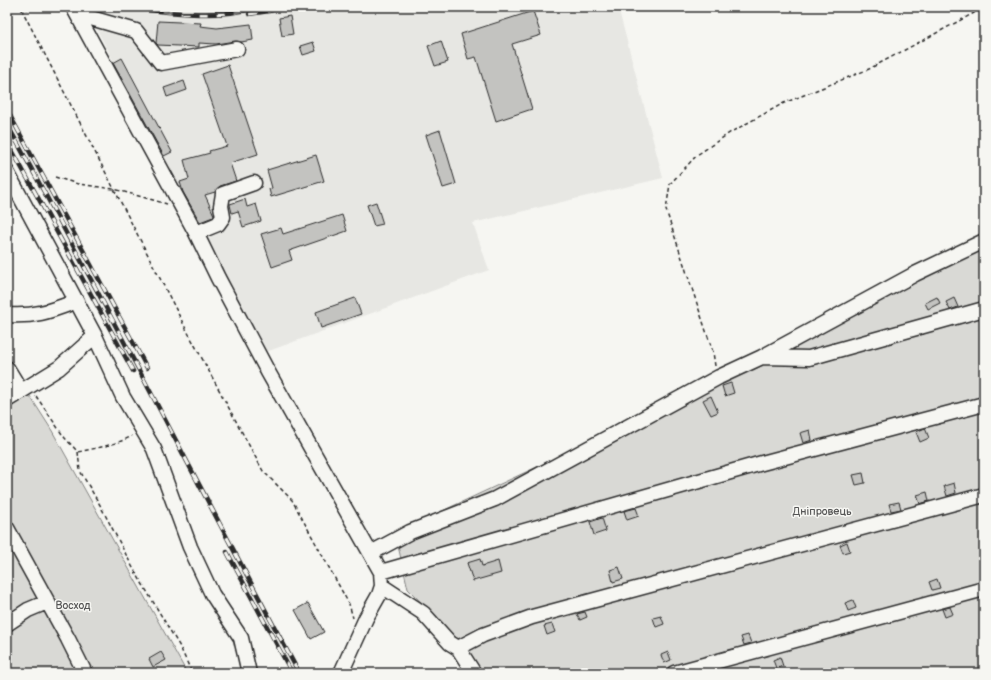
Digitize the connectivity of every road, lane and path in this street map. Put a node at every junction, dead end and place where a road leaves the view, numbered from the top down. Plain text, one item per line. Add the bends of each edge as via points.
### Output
1 (20, 7) edge
2 (37, 7) edge
3 (980, 7) edge
4 (22, 10) junction
5 (75, 10) edge
6 (237, 49) dead end
7 (7, 172) edge
8 (55, 177) dead end
9 (254, 183) dead end
10 (114, 189) junction
11 (182, 207) junction
12 (196, 233) junction
13 (984, 241) edge
14 (77, 301) junction
15 (984, 309) edge
16 (7, 315) edge
17 (95, 336) junction
18 (762, 357) junction
19 (7, 368) edge
20 (719, 377) junction
21 (25, 388) junction
22 (7, 400) edge
23 (984, 404) edge
24 (143, 430) junction
25 (78, 452) junction
26 (984, 495) edge
27 (7, 528) edge
28 (371, 553) junction
29 (381, 579) junction
30 (984, 590) edge
31 (47, 602) junction
32 (7, 624) edge
33 (358, 635) junction
34 (458, 648) junction
35 (85, 673) edge
36 (192, 673) edge
37 (249, 673) edge
38 (341, 673) edge
39 (474, 673) edge
40 (674, 673) edge

1 - 4 path
2 - 4 path
3 - 20 path via 974,14 870,69 784,103 731,132 697,155 670,184 666,210 711,345
4 - 10 path
5 - 6 street via 136,31 161,64
5 - 11 street
7 - 14 street
8 - 10 path via 78,184
9 - 12 street via 223,194 223,217 218,224
10 - 11 path
10 - 33 path via 263,472 292,500 349,604
11 - 12 street
12 - 28 street via 268,372
13 - 18 street via 915,274
14 - 16 street via 44,313
14 - 17 street
15 - 18 street via 809,358
17 - 21 street via 59,368
17 - 24 street via 123,397
18 - 20 street
19 - 21 street
20 - 28 street via 495,499 410,532
21 - 22 street
21 - 25 path
23 - 29 street via 762,463
24 - 25 path via 126,440
24 - 37 street via 154,449 190,547 212,594 241,638
25 - 36 path via 80,471 180,647
26 - 34 street via 532,617 483,635
27 - 31 street
28 - 29 street
29 - 33 street via 379,595
29 - 34 street via 423,613 450,643
30 - 40 street
31 - 32 street via 28,610
31 - 35 street
33 - 38 street
34 - 39 street

